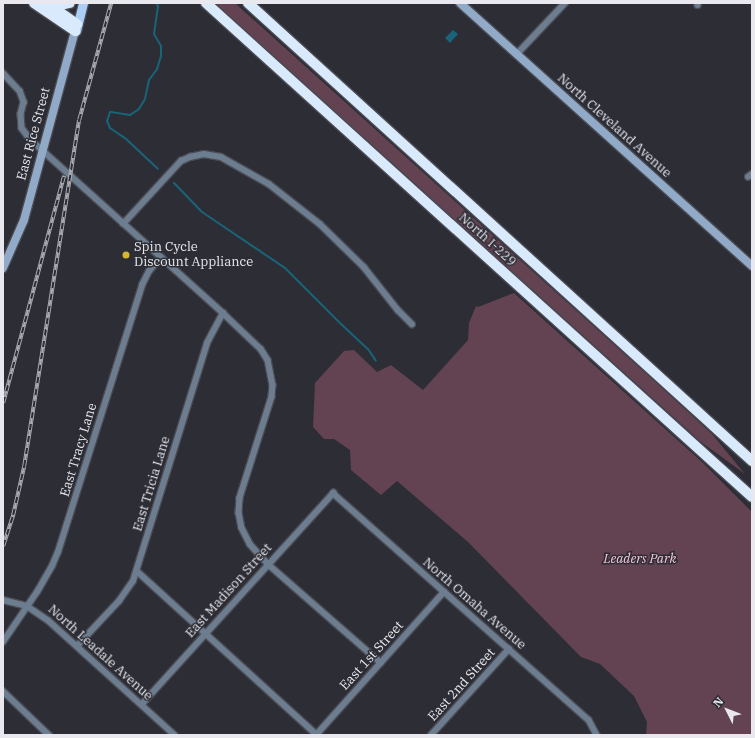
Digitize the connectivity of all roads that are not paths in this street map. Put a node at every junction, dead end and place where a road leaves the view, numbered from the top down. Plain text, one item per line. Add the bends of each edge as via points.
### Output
1 (34, 3) edge
2 (47, 3) edge
3 (52, 3) edge
4 (70, 3) edge
5 (83, 3) edge
6 (206, 3) edge
7 (248, 3) edge
8 (460, 3) edge
9 (561, 4) edge
10 (76, 28) junction
11 (517, 54) junction
12 (3, 73) edge
13 (43, 151) junction
14 (123, 224) junction
15 (161, 257) junction
16 (752, 266) edge
17 (3, 268) edge
18 (223, 313) junction
19 (412, 324) dead end
20 (752, 461) edge
21 (332, 493) joint
22 (752, 496) edge
23 (268, 564) junction
24 (137, 571) junction
25 (444, 592) junction
26 (3, 600) edge
27 (27, 606) junction
28 (206, 633) junction
29 (3, 642) edge
30 (77, 646) junction
31 (509, 649) junction
32 (381, 663) junction
33 (3, 691) edge
34 (142, 704) junction
35 (49, 735) edge
36 (175, 735) edge
37 (317, 735) edge
38 (431, 735) edge
39 (597, 735) edge

1 - 10 highway
2 - 10 highway
3 - 4 highway
5 - 10 main road, East Rice Street
6 - 22 highway, North I-229
7 - 20 highway, North I-229
8 - 11 street, North Cleveland Avenue
9 - 11 street
10 - 13 street, East Rice Street
11 - 16 street, North Cleveland Avenue
12 - 13 street via 20,91 24,102 21,114 22,128 30,140
13 - 14 street
13 - 17 street, East Rice Street via 24,220
14 - 15 street
14 - 19 street via 181,161 204,154 221,157 269,184 320,224 364,268
15 - 18 street
15 - 27 street, East Tracy Lane via 149,271 142,285 58,552
18 - 23 street via 261,349 268,360 271,372 272,397 239,506 246,537 254,550
18 - 24 street, East Tricia Lane via 207,343
21 - 23 street, East Madison Street
21 - 25 street, North Omaha Avenue
23 - 28 street, East Madison Street
23 - 32 street
24 - 28 street
24 - 30 street, East Tricia Lane via 130,588
25 - 31 street, North Omaha Avenue
25 - 32 street, East 1st Street
26 - 27 street, North Leadale Avenue
27 - 29 street, East Tracy Lane
27 - 30 street, North Leadale Avenue via 48,620
28 - 34 street, East Madison Street
28 - 37 street
30 - 34 street, North Leadale Avenue
31 - 38 street, East 2nd Street
31 - 39 street, North Omaha Avenue via 589,720
32 - 37 street, East 1st Street
33 - 35 street
34 - 36 street, North Leadale Avenue

